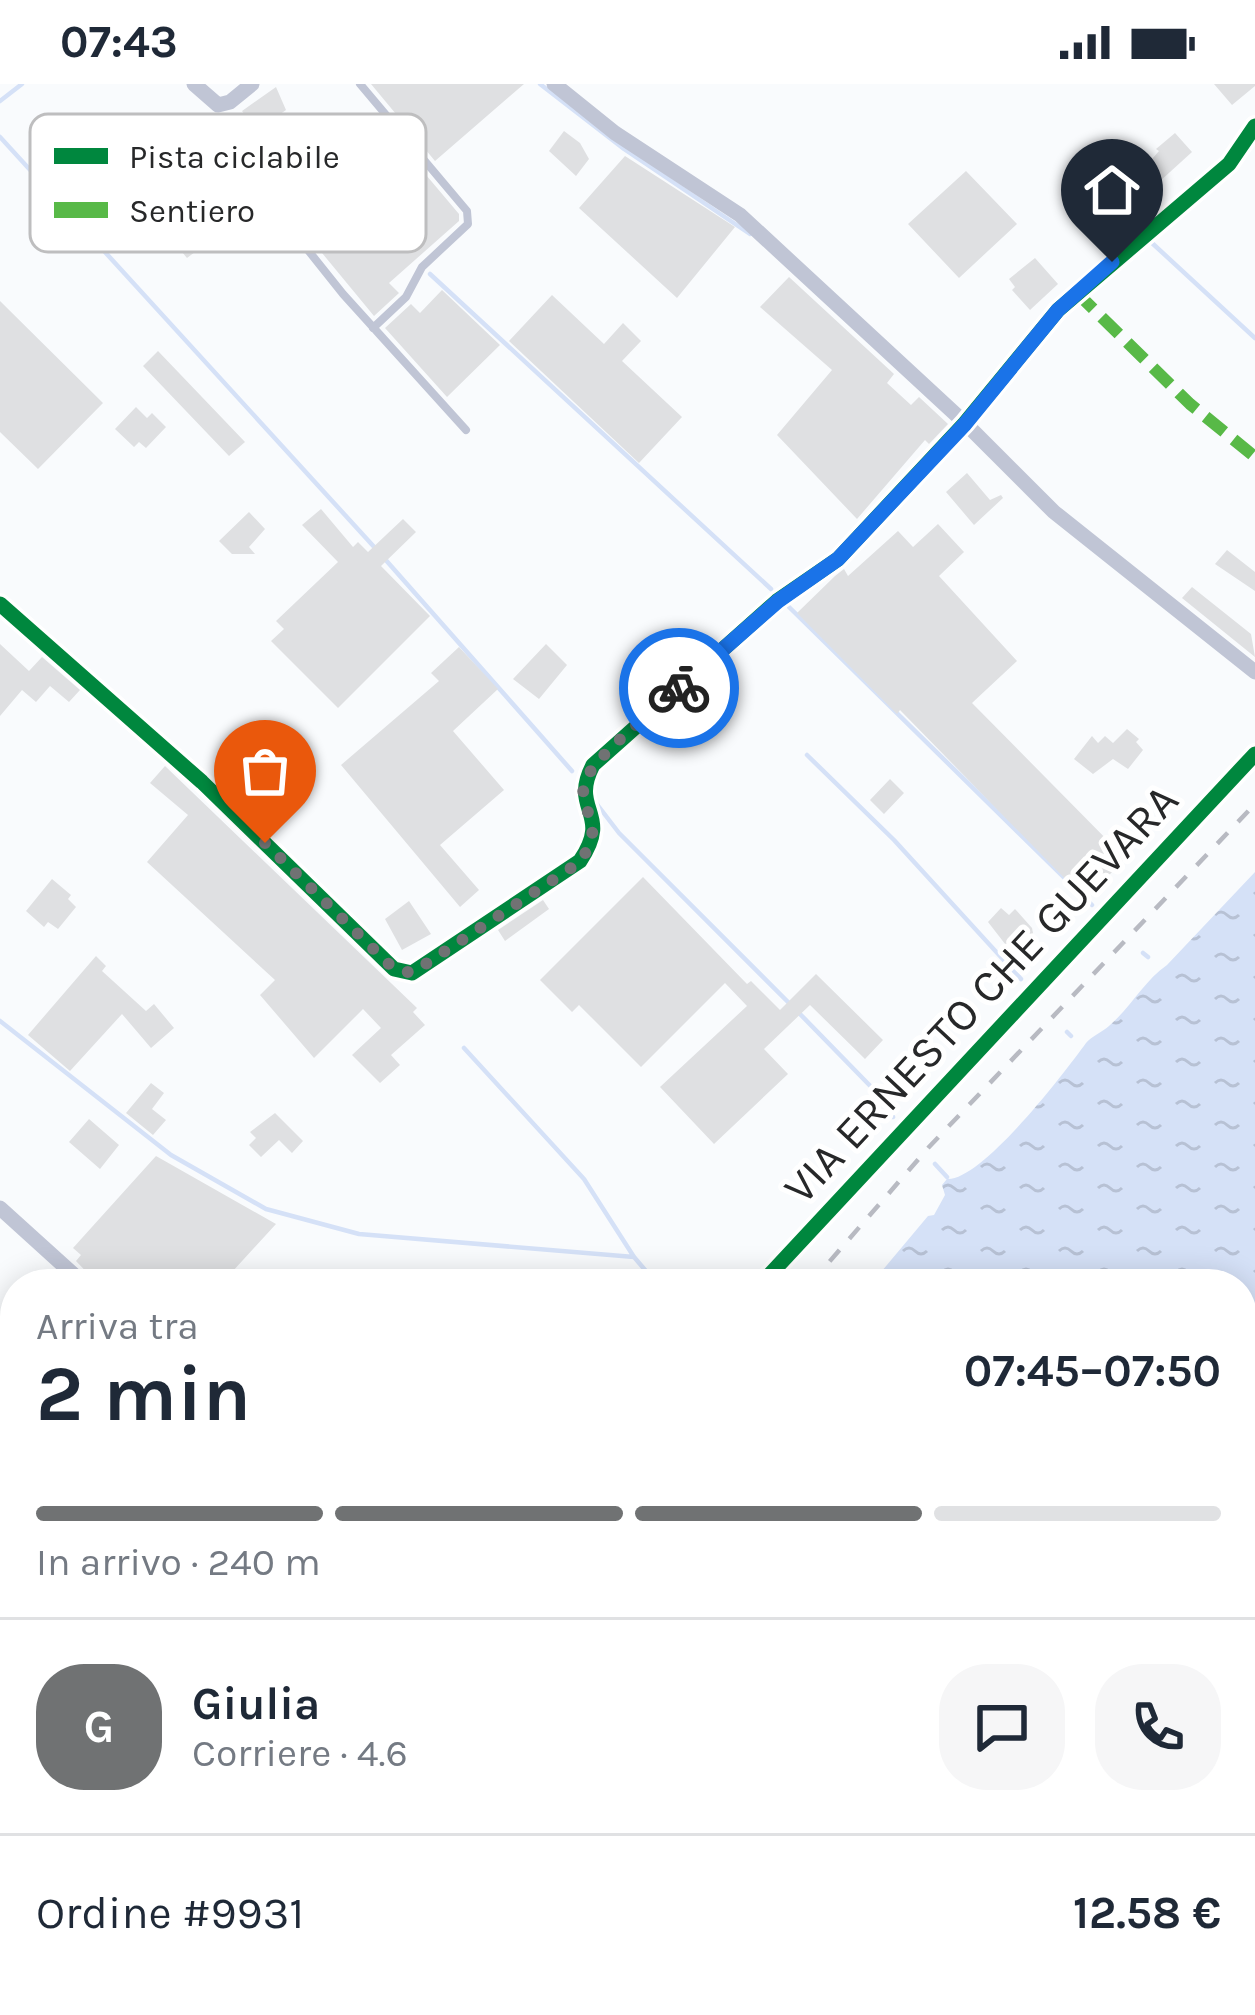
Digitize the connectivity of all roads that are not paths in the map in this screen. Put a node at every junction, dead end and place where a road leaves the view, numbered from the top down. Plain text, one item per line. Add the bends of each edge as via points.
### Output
1 (194, 84) edge
2 (252, 84) edge
3 (360, 84) edge
4 (554, 84) edge
5 (385, 114) edge
6 (1255, 126) edge
7 (426, 163) edge
8 (307, 252) edge
9 (373, 328) junction
10 (965, 424) junction
11 (466, 430) dead end
12 (0, 604) edge
13 (1255, 672) edge
14 (1255, 754) edge
15 (0, 1208) edge
16 (67, 1269) edge
17 (775, 1269) edge

1 - 2 street via 218,105
3 - 5 lane
4 - 10 street via 740,215
6 - 10 street via 1229,164 1058,310
7 - 9 lane via 468,224
8 - 9 lane
9 - 11 lane
10 - 12 street via 838,559 778,601 593,765 584,799 596,824 580,862 412,973 394,969 202,782
10 - 13 street via 1054,512
14 - 17 street, VIA ERNESTO CHE GUEVARA
15 - 16 street

